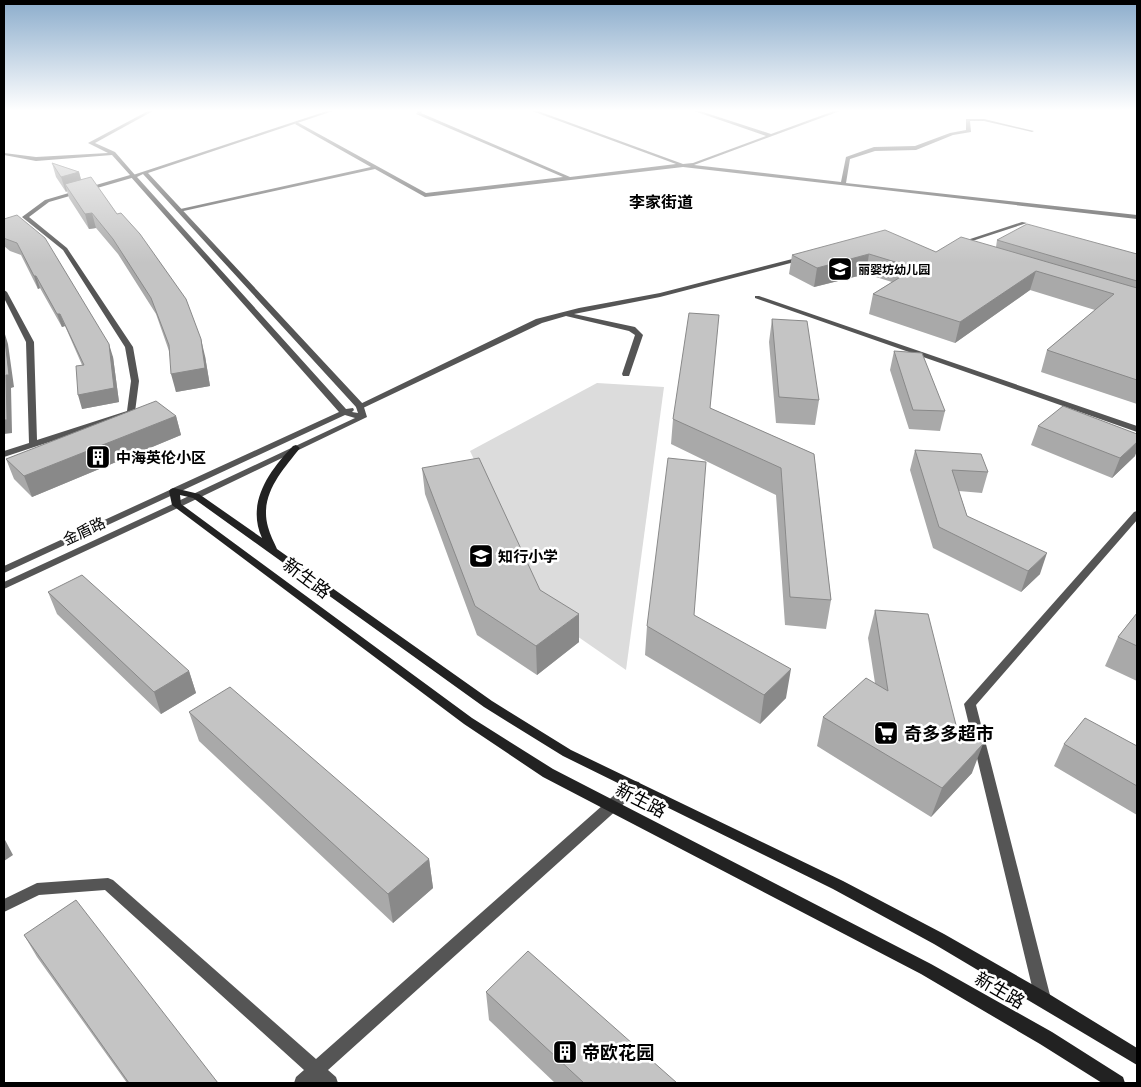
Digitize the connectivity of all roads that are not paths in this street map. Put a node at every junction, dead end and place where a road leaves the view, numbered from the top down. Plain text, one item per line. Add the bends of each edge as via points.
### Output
1 (120, 162) edge
2 (175, 162) edge
3 (365, 162) edge
4 (529, 162) edge
5 (673, 162) edge
6 (703, 162) edge
7 (847, 162) edge
8 (685, 166) junction
9 (376, 168) junction
10 (144, 172) junction
11 (133, 176) junction
12 (570, 179) junction
13 (843, 184) junction
14 (179, 210) junction
15 (1137, 217) edge
16 (1024, 223) edge
17 (952, 245) edge
18 (816, 255) edge
19 (4, 292) edge
20 (757, 297) dead end
21 (565, 314) junction
22 (626, 374) dead end
23 (360, 406) junction
24 (345, 413) junction
25 (363, 417) junction
26 (1137, 429) edge
27 (33, 445) junction
28 (296, 448) junction
29 (4, 454) edge
30 (196, 496) junction
31 (175, 498) junction
32 (1137, 514) edge
33 (272, 550) junction
34 (4, 570) edge
35 (4, 586) edge
36 (634, 786) junction
37 (612, 805) junction
38 (4, 906) edge
39 (1043, 999) junction
40 (1137, 1057) edge
41 (316, 1071) junction
42 (302, 1083) edge
43 (330, 1083) edge
44 (1117, 1083) edge

1 - 11 street
2 - 10 street
3 - 9 street
4 - 12 street
5 - 8 street
6 - 8 street
7 - 13 street
8 - 12 street
8 - 13 street
9 - 12 street via 425,195
9 - 14 street
10 - 11 street
10 - 14 street
11 - 24 street
11 - 27 street via 47,202 22,219 65,249 129,348 135,381 131,412
13 - 15 street
14 - 23 street
16 - 17 street
18 - 21 street via 660,295
19 - 27 street via 30,342
20 - 26 street
21 - 22 street via 632,329 639,335
21 - 23 street via 539,321
23 - 24 street
23 - 25 street
24 - 25 street
24 - 31 street
25 - 28 street
27 - 29 street
28 - 30 street
28 - 33 main road via 270,479 262,501 262,524
30 - 31 main road, 新生路
30 - 33 main road, 新生路
31 - 34 street, 金盾路
31 - 35 street, 金盾路
31 - 37 main road, 新生路 via 468,721 548,773
32 - 39 street via 970,704
33 - 36 main road, 新生路 via 488,704 567,753
36 - 37 street
36 - 39 main road, 新生路 via 838,885
37 - 41 street
37 - 44 main road, 新生路 via 926,969
38 - 41 street via 37,889 108,884
39 - 40 main road, 新生路
41 - 42 street
41 - 43 street

